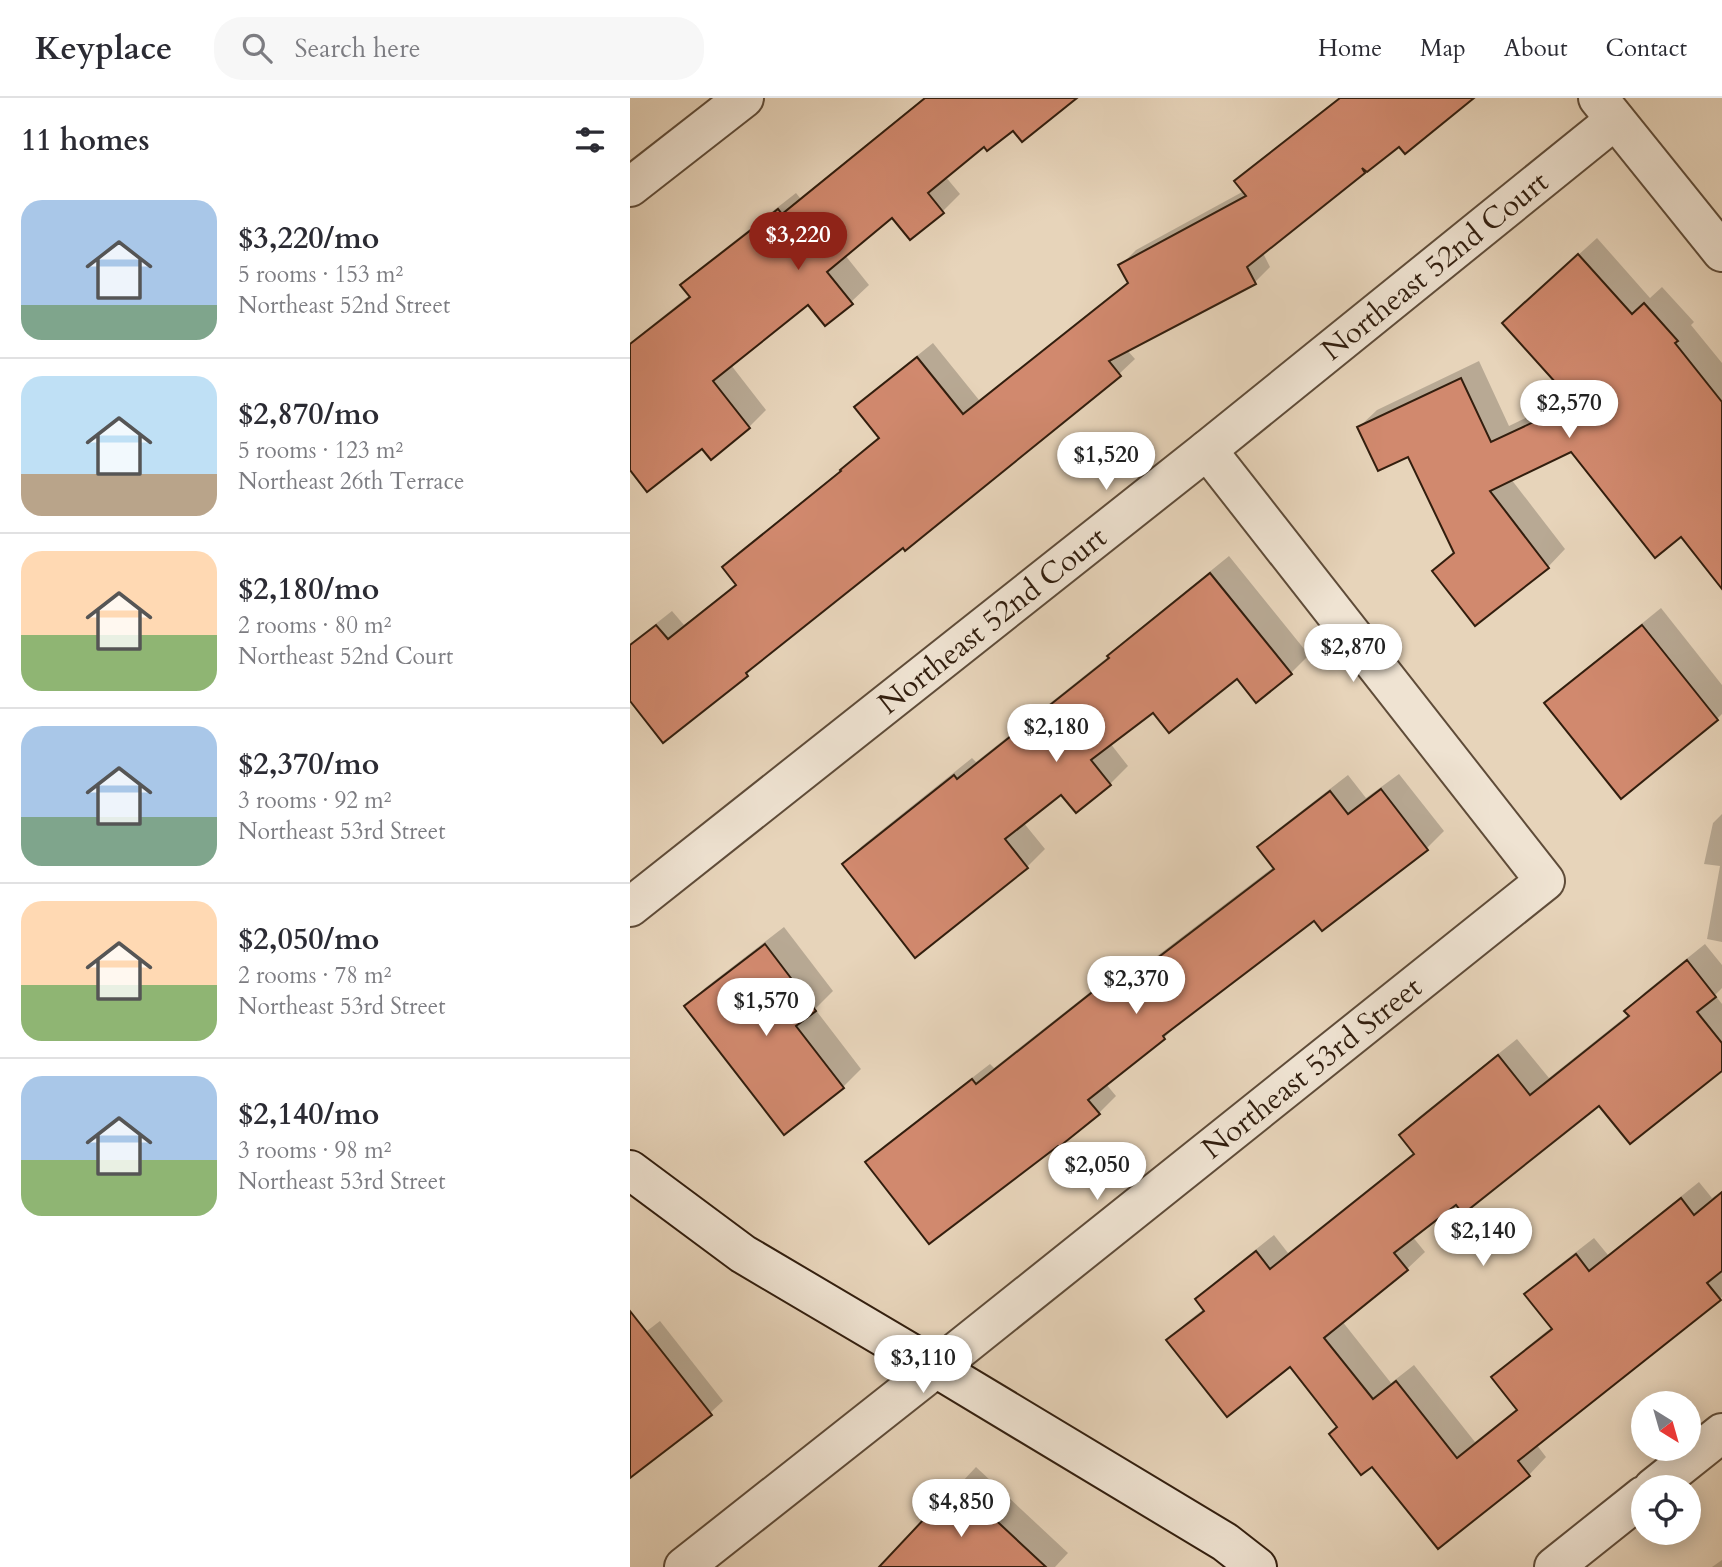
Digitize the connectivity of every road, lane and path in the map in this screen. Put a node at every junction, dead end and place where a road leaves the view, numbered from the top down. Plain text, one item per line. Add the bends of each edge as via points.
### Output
1 (744, 98) edge
2 (1607, 109) edge
3 (630, 187) edge
4 (1722, 252) edge
5 (1207, 450) junction
6 (630, 906) edge
7 (630, 1170) edge
8 (936, 1368) junction
9 (1722, 1433) edge
10 (1669, 1475) edge
11 (1631, 1505) edge
12 (684, 1567) edge
13 (1257, 1567) edge
14 (1553, 1567) edge

1 - 3 street
2 - 4 street
2 - 5 street, Northeast 52nd Court
5 - 6 street, Northeast 52nd Court
5 - 8 street, Northeast 53rd Street via 1545,881
7 - 8 street via 743,1254
8 - 12 street, Northeast 53rd Street
8 - 13 street via 1226,1542
9 - 10 street
11 - 14 street

